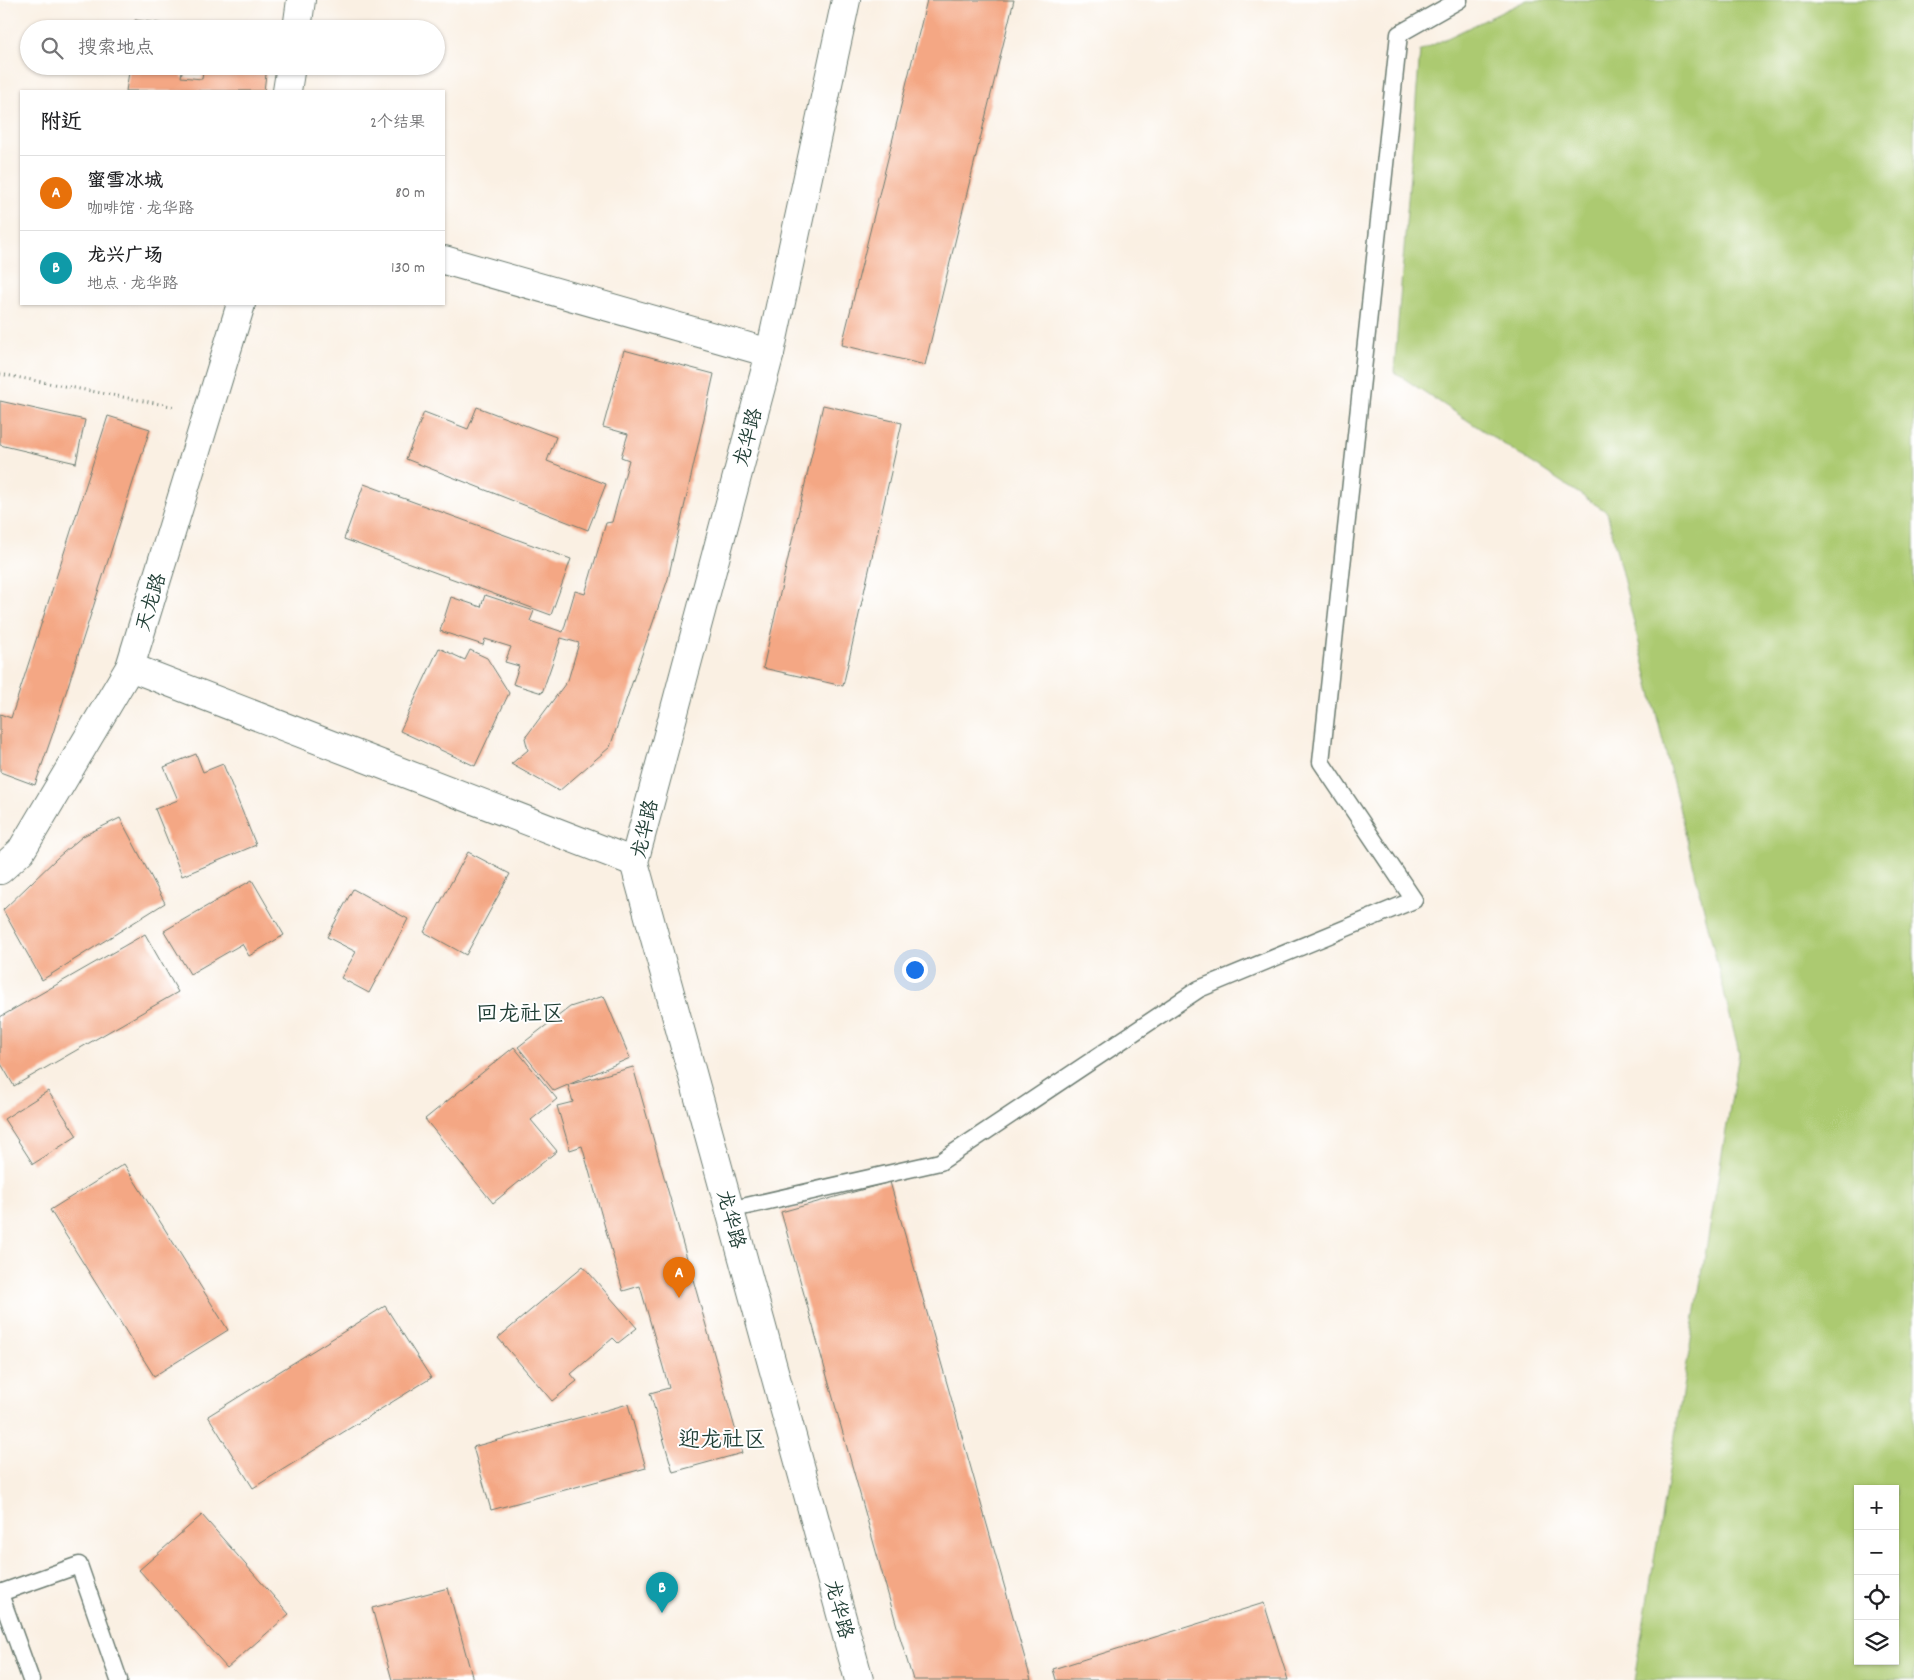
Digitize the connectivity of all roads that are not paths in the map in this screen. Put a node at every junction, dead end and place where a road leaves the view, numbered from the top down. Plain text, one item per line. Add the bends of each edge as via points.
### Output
1 (301, 0) edge
2 (846, 0) edge
3 (1459, 0) edge
4 (298, 20) edge
5 (290, 75) edge
6 (287, 90) edge
7 (445, 260) edge
8 (241, 305) edge
9 (770, 352) junction
10 (130, 667) junction
11 (634, 862) junction
12 (0, 870) edge
13 (729, 1210) junction
14 (0, 1593) edge
15 (30, 1680) edge
16 (119, 1680) edge
17 (859, 1680) edge

1 - 4 street
2 - 9 street, 龙华路
3 - 13 lane via 1399,34 1321,762 1414,900 1199,989 940,1162
5 - 6 street
7 - 9 street
8 - 10 street, 天龙路
9 - 11 street, 龙华路
10 - 11 street
10 - 12 street, 天龙路 via 21,851
11 - 13 street, 龙华路
13 - 17 street, 龙华路
14 - 15 lane
14 - 16 lane via 79,1565

